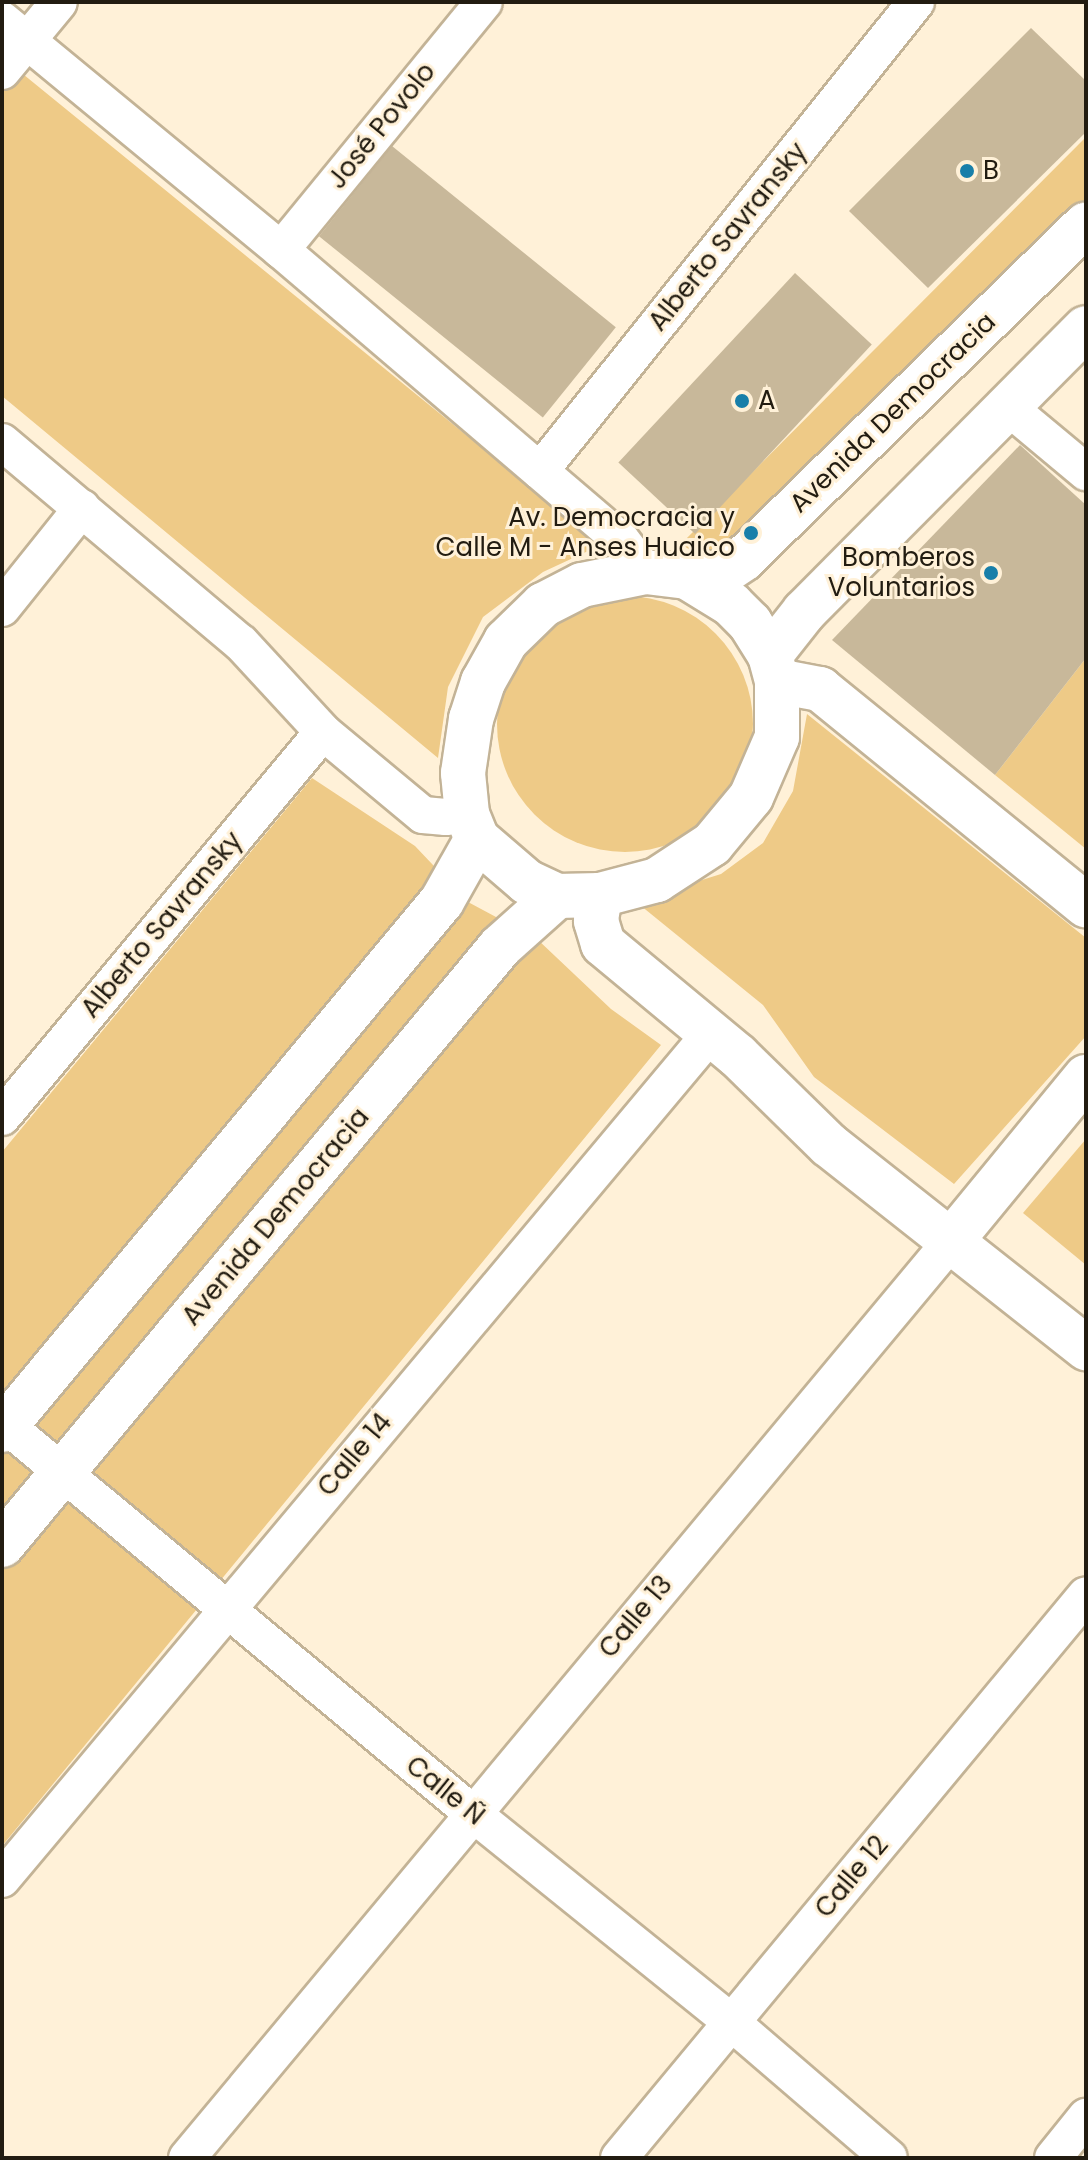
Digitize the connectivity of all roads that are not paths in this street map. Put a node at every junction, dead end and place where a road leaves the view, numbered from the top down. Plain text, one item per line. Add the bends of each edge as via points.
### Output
1 (59, 2) edge
2 (484, 2) edge
3 (916, 2) edge
4 (14, 31) edge
5 (2, 71) edge
6 (1086, 224) edge
7 (281, 250) junction
8 (1086, 328) edge
9 (1008, 407) junction
10 (2, 442) edge
11 (540, 471) junction
12 (1086, 472) edge
13 (82, 508) junction
14 (666, 575) junction
15 (2, 608) edge
16 (773, 668) junction
17 (323, 732) junction
18 (472, 826) junction
19 (600, 895) junction
20 (557, 896) junction
21 (1086, 905) edge
22 (711, 1033) junction
23 (1086, 1077) edge
24 (2, 1117) edge
25 (952, 1240) junction
26 (1086, 1348) edge
27 (3, 1426) edge
28 (63, 1473) junction
29 (2, 1545) edge
30 (1086, 1595) edge
31 (226, 1609) junction
32 (471, 1812) junction
33 (2, 1879) edge
34 (731, 2022) junction
35 (1086, 2117) edge
36 (187, 2158) edge
37 (619, 2158) edge
38 (889, 2158) edge
39 (1053, 2158) edge

1 - 4 street
2 - 7 street, José Povolo
3 - 11 street, Alberto Savransky
4 - 5 street
4 - 7 street
6 - 14 main road, Avenida Democracia via 743,559 724,572
7 - 11 street
8 - 9 main road
9 - 12 street
9 - 16 main road via 804,612
10 - 13 street
11 - 14 street
13 - 15 street
13 - 17 street via 241,643
14 - 16 main road via 731,604 750,623
14 - 18 main road, Avenida Democracia via 582,585 543,605 506,641 483,682 471,719 463,773
16 - 19 main road via 777,737 751,797 712,844 679,866 657,880
16 - 21 main road via 820,689
17 - 18 street via 423,815
17 - 24 street, Alberto Savransky
18 - 20 main road via 527,882
18 - 27 main road via 442,901
19 - 20 main road
19 - 22 main road via 596,921 603,944
20 - 28 main road, Avenida Democracia via 500,947
22 - 25 main road via 829,1145
22 - 31 street, Calle 14
23 - 25 main road, Calle 13
25 - 26 main road
25 - 32 street, Calle 13
27 - 28 street, Calle Ñ
28 - 29 main road, Avenida Democracia
28 - 31 street, Calle Ñ
30 - 34 street, Calle 12
31 - 32 street, Calle Ñ
31 - 33 street, Calle 14
32 - 34 street, Calle Ñ
32 - 36 street, Calle 13
34 - 37 street, Calle 12
34 - 38 street, Calle Ñ
35 - 39 street

